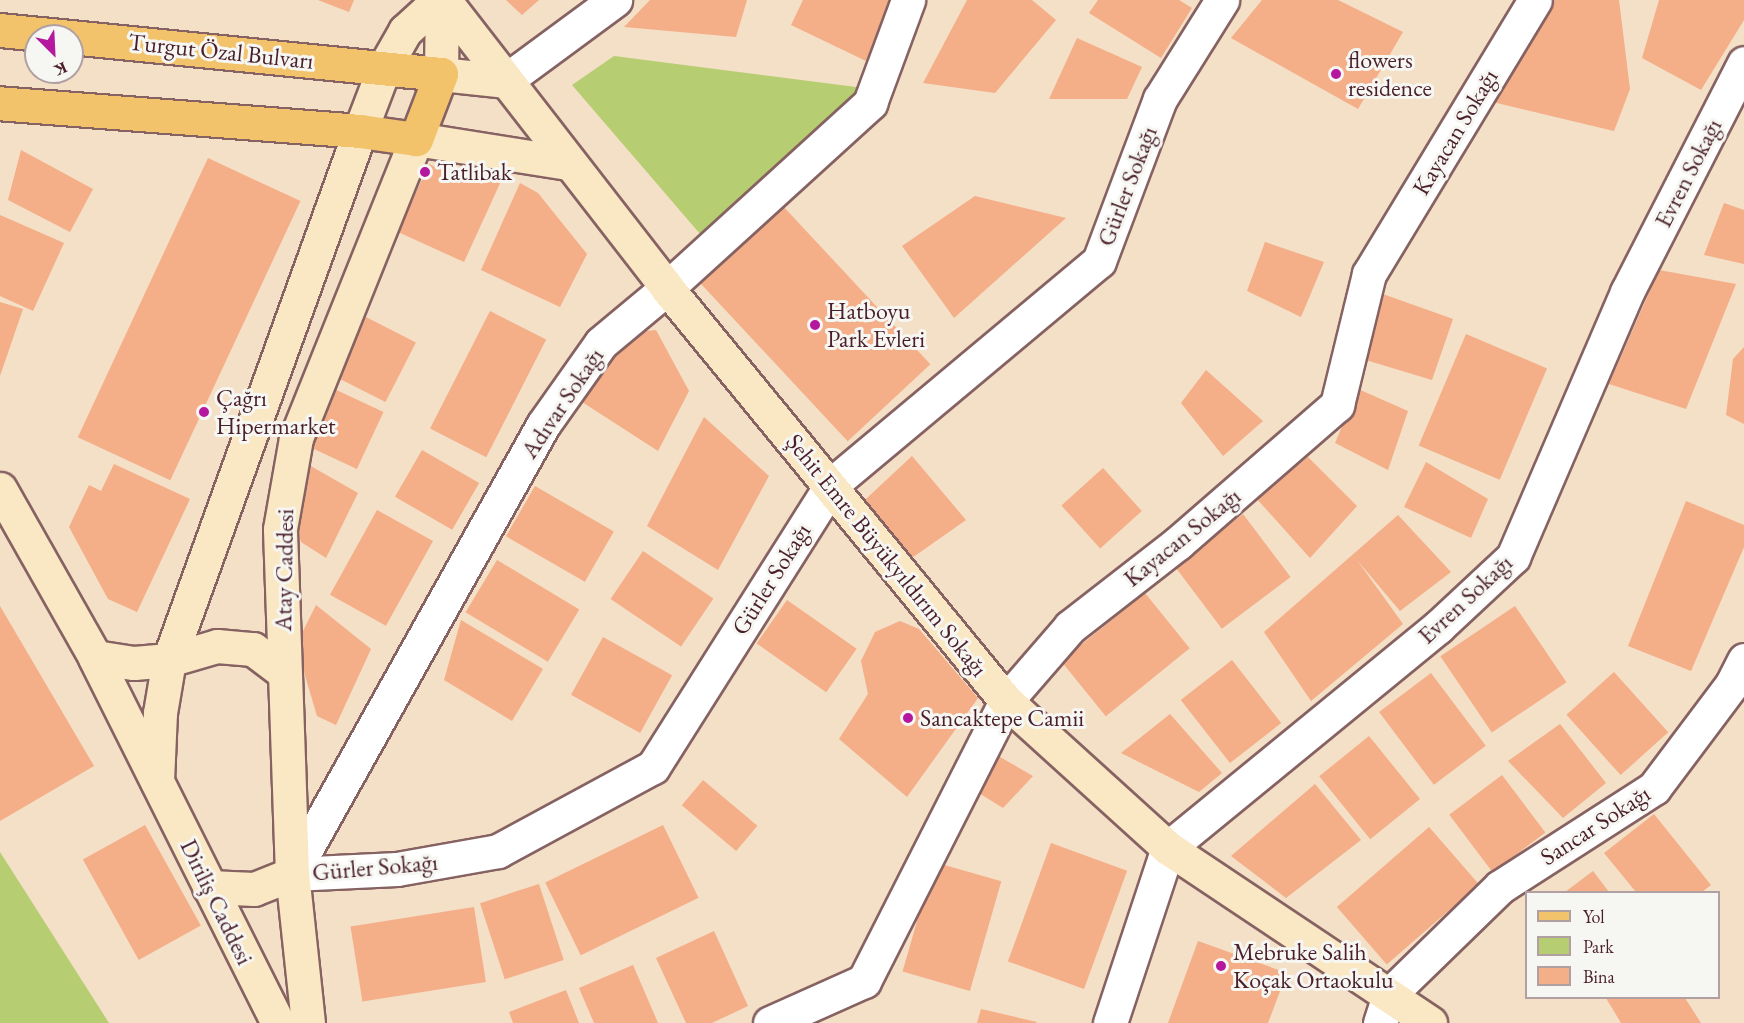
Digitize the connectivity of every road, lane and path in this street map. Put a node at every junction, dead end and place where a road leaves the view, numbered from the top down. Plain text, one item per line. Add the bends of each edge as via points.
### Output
1 (442, 0) edge
2 (615, 0) edge
3 (908, 0) edge
4 (1222, 0) edge
5 (1535, 0) edge
6 (0, 30) edge
7 (1744, 63) edge
8 (384, 68) junction
9 (441, 74) junction
10 (505, 81) junction
11 (0, 103) edge
12 (360, 131) junction
13 (416, 139) junction
14 (567, 163) junction
15 (667, 288) junction
16 (831, 485) junction
17 (0, 489) edge
18 (95, 657) junction
19 (169, 660) junction
20 (1744, 660) edge
21 (284, 672) junction
22 (1006, 700) junction
23 (157, 781) junction
24 (1168, 848) junction
25 (292, 874) junction
26 (209, 887) junction
27 (1384, 1009) edge
28 (823, 1013) edge
29 (278, 1023) edge
30 (308, 1023) edge
31 (770, 1023) edge
32 (1110, 1023) edge
33 (1431, 1023) edge

1 - 8 main road via 405,31
1 - 9 main road, Atay Caddesi
1 - 10 main road, Şehit Emre Büyükyıldırım Sokağı
2 - 10 street
3 - 15 street, Adıvar Sokağı via 870,103
4 - 16 street, Gürler Sokağı via 1160,99 1099,261
5 - 22 street, Kayacan Sokağı via 1369,274 1337,405 1178,543 1070,627
6 - 8 main road, Turgut Özal Bulvarı
7 - 24 street, Evren Sokağı via 1627,292 1514,557 1438,627
8 - 9 main road, Turgut Özal Bulvarı
8 - 12 main road
9 - 10 main road
9 - 13 main road, Atay Caddesi
10 - 14 main road, Şehit Emre Büyükyıldırım Sokağı
11 - 12 main road
12 - 13 main road
12 - 19 main road
13 - 14 main road
13 - 21 main road, Atay Caddesi via 296,438 280,529
14 - 15 main road, Şehit Emre Büyükyıldırım Sokağı
15 - 16 main road, Şehit Emre Büyükyıldırım Sokağı
15 - 25 street, Adıvar Sokağı via 601,343 543,425
16 - 22 main road, Şehit Emre Büyükyıldırım Sokağı
16 - 25 street, Gürler Sokağı via 653,767 498,851 397,869
17 - 18 main road
18 - 19 main road via 134,663
18 - 23 main road, Diriliş Caddesi
19 - 21 main road via 217,646 253,649
19 - 23 main road via 160,713
20 - 27 street, Sancar Sokağı via 1732,684 1654,788 1500,887
21 - 25 main road, Atay Caddesi
22 - 24 main road, Şehit Emre Büyükyıldırım Sokağı
22 - 28 street, Kayacan Sokağı via 864,981
23 - 26 main road, Diriliş Caddesi
24 - 27 main road, Şehit Emre Büyükyıldırım Sokağı
24 - 32 street
25 - 26 main road via 254,889
25 - 30 main road, Atay Caddesi
26 - 29 main road, Diriliş Caddesi
27 - 33 main road, Şehit Emre Büyükyıldırım Sokağı
28 - 31 street, Kayacan Sokağı

